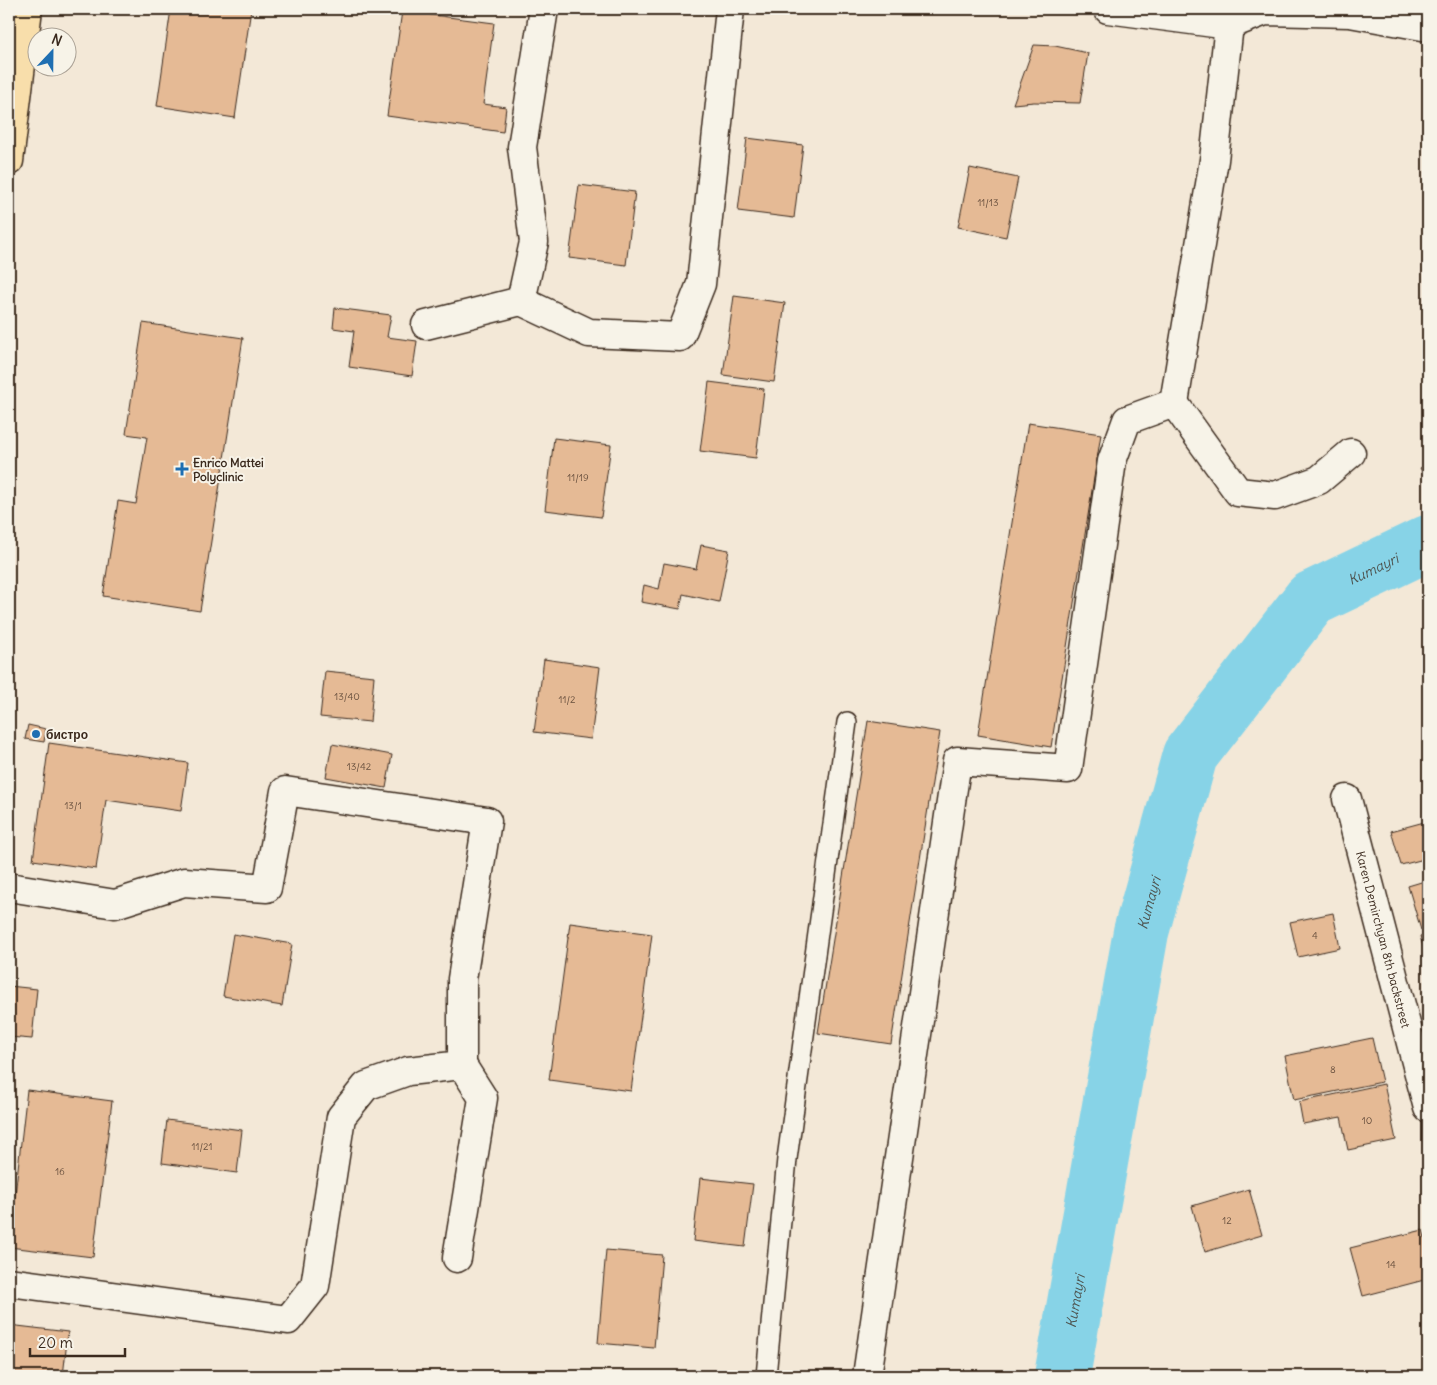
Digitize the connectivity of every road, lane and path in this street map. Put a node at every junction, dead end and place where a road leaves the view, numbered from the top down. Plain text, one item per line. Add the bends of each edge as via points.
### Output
1 (28, 9) edge
2 (544, 9) edge
3 (730, 9) edge
4 (1108, 9) edge
5 (1229, 25) junction
6 (1428, 27) edge
7 (9, 161) edge
8 (521, 301) junction
9 (426, 324) dead end
10 (1174, 404) junction
11 (1351, 453) dead end
12 (846, 722) dead end
13 (1348, 799) dead end
14 (9, 887) edge
15 (462, 1065) junction
16 (1428, 1108) edge
17 (458, 1258) dead end
18 (9, 1282) edge
19 (766, 1376) edge
20 (867, 1376) edge

1 - 7 main road
2 - 8 street via 522,147 534,242
3 - 8 street via 700,284 680,338 589,333
4 - 5 street
5 - 6 street via 1265,11 1350,13
5 - 10 street via 1214,160
8 - 9 street
10 - 11 street via 1238,492 1275,496 1319,480
10 - 20 street via 1127,420 1112,461 1068,769 957,761
12 - 19 lane via 787,1159
13 - 16 street, Karen Demirchyan 8th backstreet
14 - 15 street via 115,904 184,882 267,888 285,791 487,821 462,979
15 - 17 street via 483,1098
15 - 18 street via 408,1071 366,1086 340,1117 315,1286 288,1320

